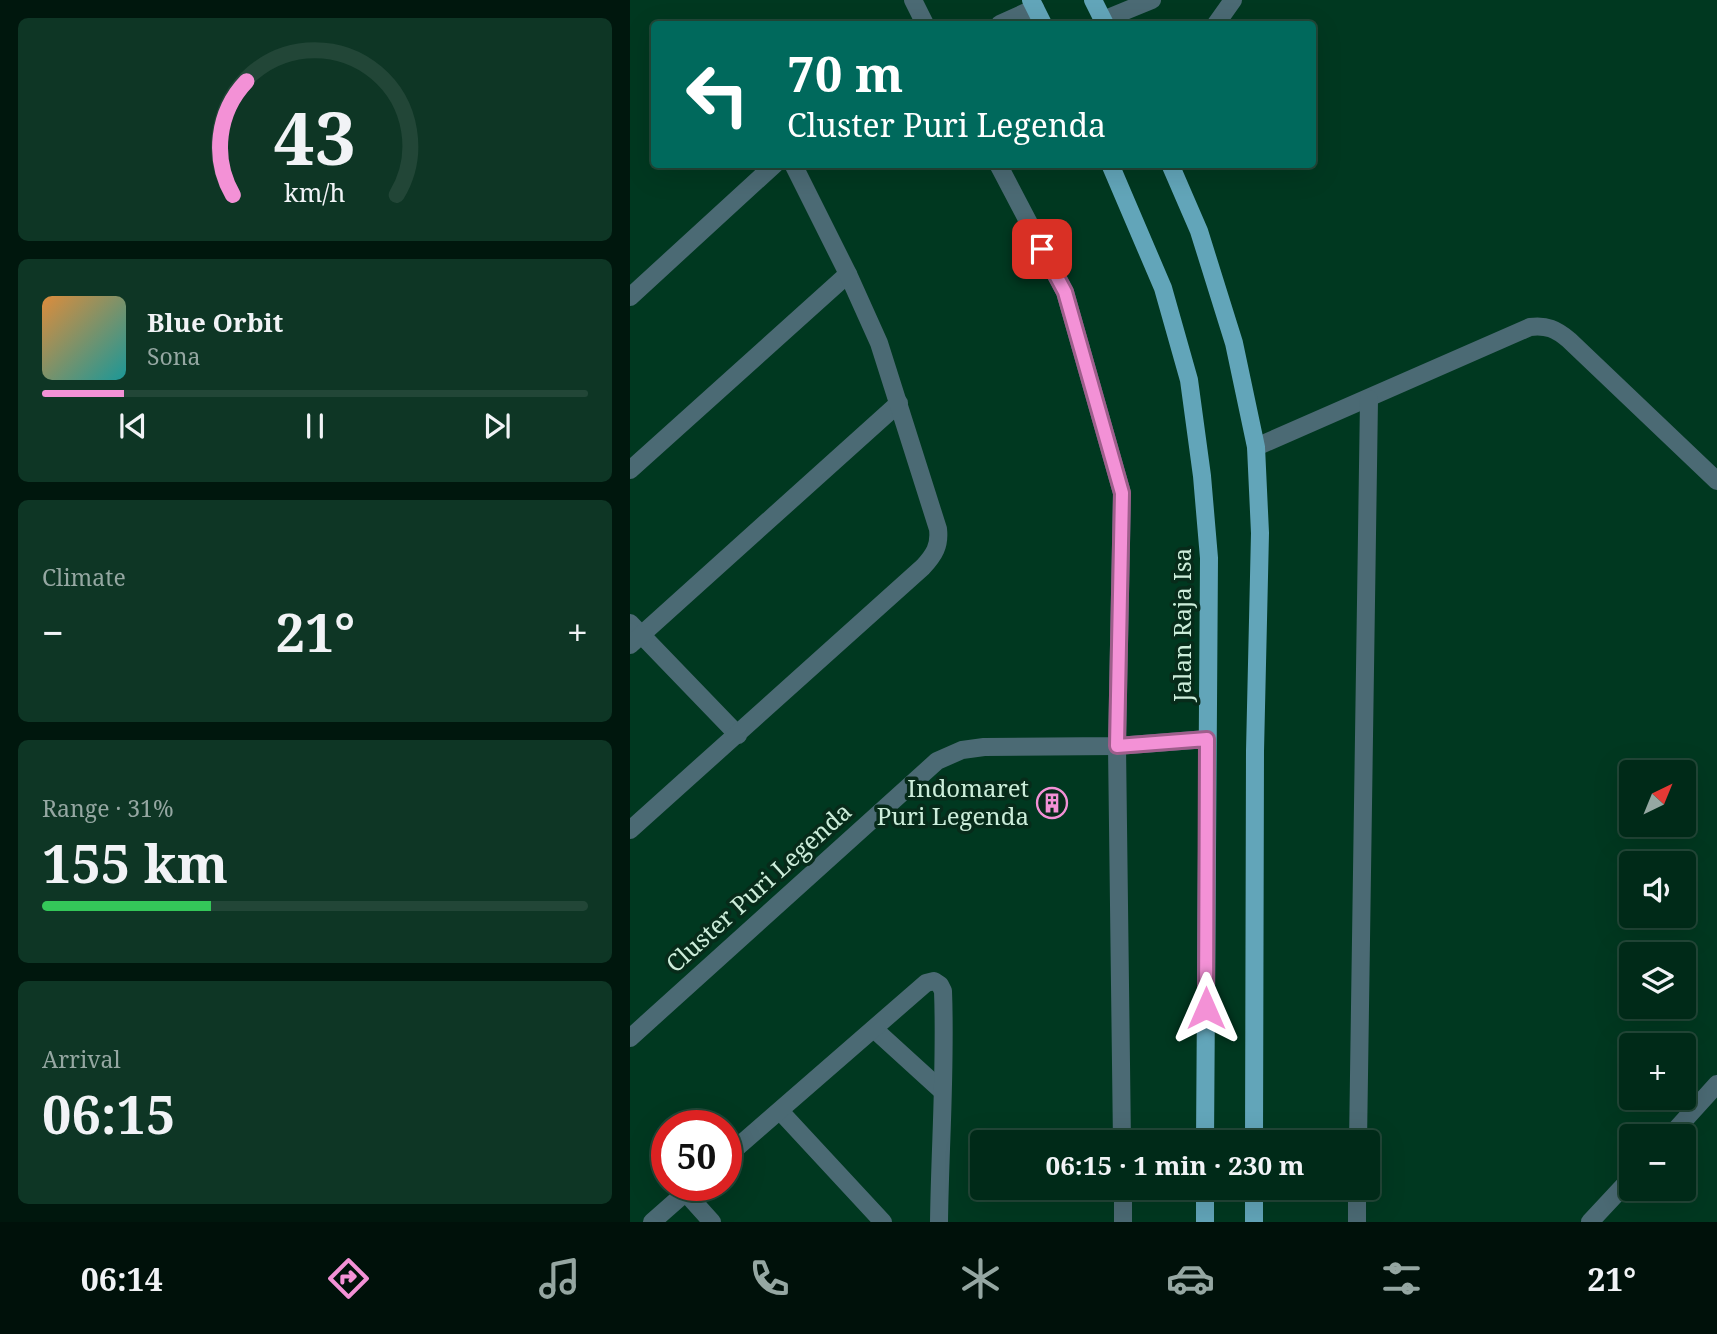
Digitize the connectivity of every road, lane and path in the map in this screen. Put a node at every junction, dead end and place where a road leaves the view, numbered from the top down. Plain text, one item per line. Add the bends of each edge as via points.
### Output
1 (912, 0) edge
2 (1093, 0) edge
3 (1152, 0) edge
4 (1233, 0) edge
5 (1033, 4) edge
6 (923, 21) edge
7 (1005, 21) edge
8 (1042, 21) edge
9 (1099, 21) edge
10 (1105, 21) edge
11 (1218, 21) edge
12 (771, 168) edge
13 (795, 168) edge
14 (1000, 168) edge
15 (1112, 168) edge
16 (1172, 168) edge
17 (848, 274) junction
18 (630, 298) edge
19 (1369, 399) junction
20 (899, 403) junction
21 (1256, 447) junction
22 (630, 470) edge
23 (1717, 481) edge
24 (634, 634) edge
25 (738, 735) junction
26 (1207, 739) junction
27 (1117, 746) junction
28 (630, 830) edge
29 (874, 1029) junction
30 (630, 1038) edge
31 (1717, 1084) edge
32 (942, 1090) junction
33 (780, 1111) junction
34 (1681, 1124) edge
35 (1122, 1130) edge
36 (1205, 1130) edge
37 (1254, 1130) edge
38 (1358, 1130) edge
39 (742, 1143) edge
40 (1619, 1191) edge
41 (1123, 1200) edge
42 (1205, 1200) edge
43 (1254, 1200) edge
44 (1357, 1200) edge
45 (676, 1201) edge
46 (698, 1201) edge
47 (652, 1222) edge
48 (712, 1222) edge
49 (883, 1222) edge
50 (939, 1222) edge
51 (1123, 1222) edge
52 (1205, 1222) edge
53 (1254, 1222) edge
54 (1357, 1222) edge
55 (1590, 1222) edge

1 - 6 street
2 - 9 main road
3 - 10 street
4 - 11 street
5 - 7 street
5 - 8 main road
12 - 18 street
13 - 17 street
14 - 27 street via 1065,292 1122,493
15 - 26 main road, Jalan Raja Isa via 1163,288 1189,380 1209,558
16 - 21 main road via 1199,231 1234,343
17 - 20 street
17 - 22 street
19 - 21 street
19 - 23 street via 1530,327 1549,327 1569,340
19 - 38 street
20 - 24 street
20 - 25 street via 938,529 936,551
21 - 37 main road via 1260,533
24 - 25 street
25 - 28 street
26 - 27 street, Cluster Puri Legenda
26 - 36 main road, Jalan Raja Isa
27 - 30 street, Cluster Puri Legenda via 984,747 937,761
27 - 35 street
29 - 32 street
29 - 32 street via 926,983 938,982 943,991 945,1041
29 - 33 street
31 - 34 street
32 - 50 street
33 - 39 street
33 - 49 street
40 - 55 street
41 - 51 street
42 - 52 main road
43 - 53 main road
44 - 54 street
45 - 47 street
46 - 48 street

